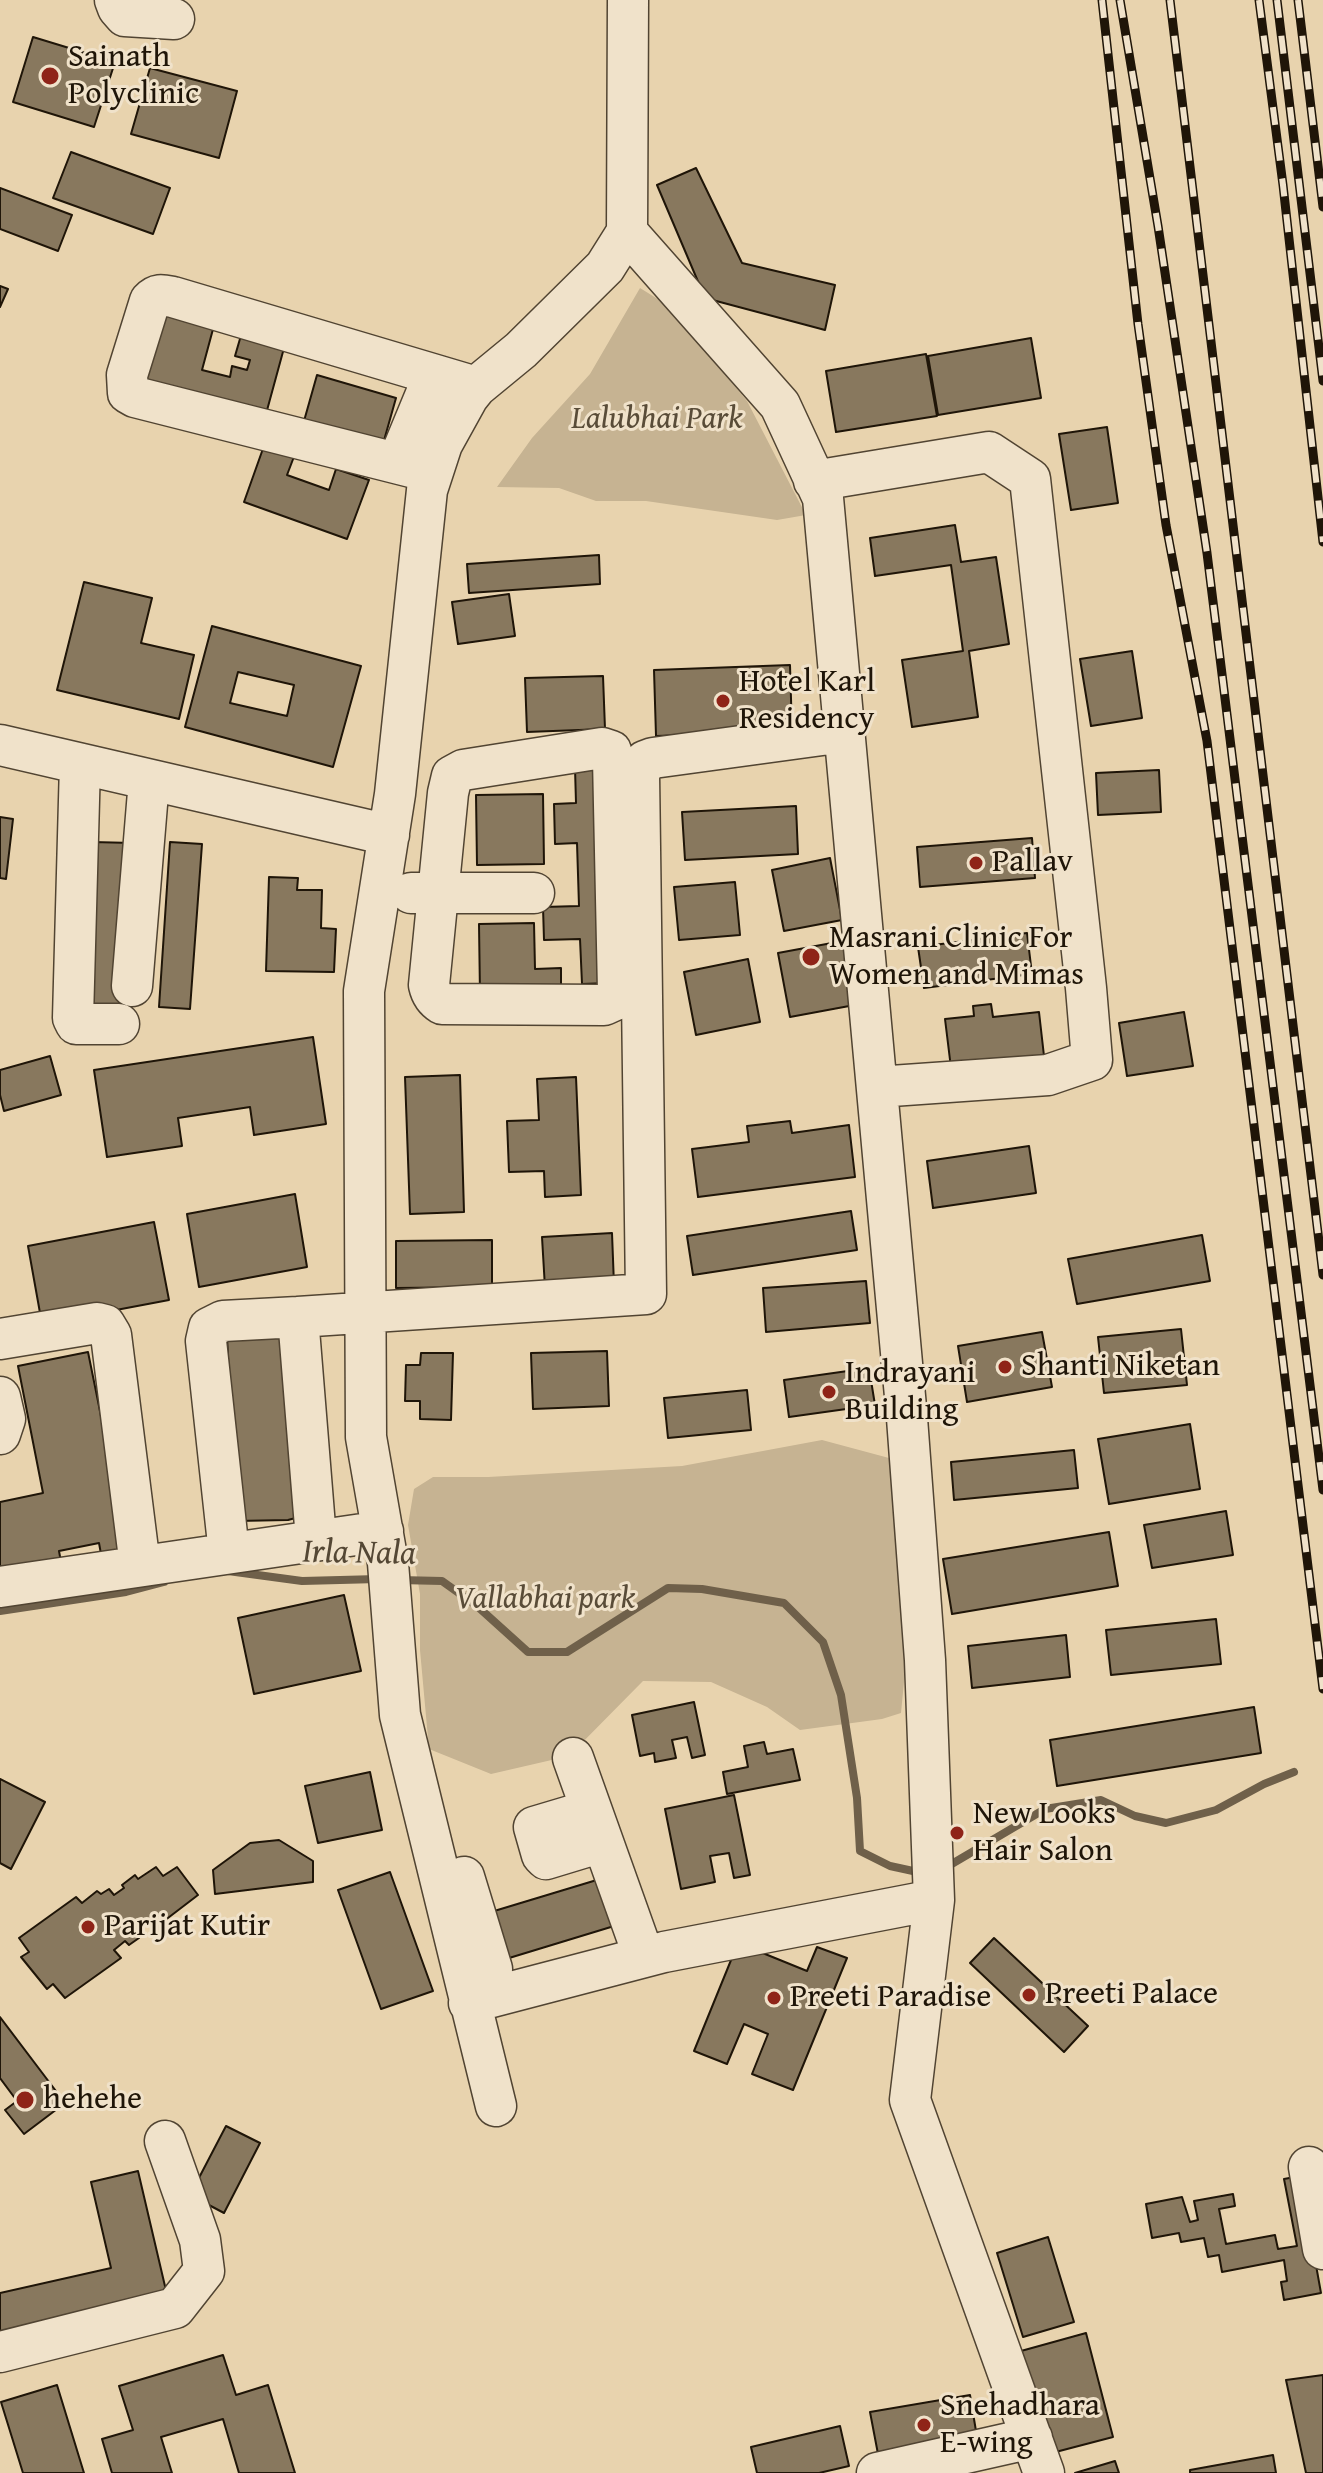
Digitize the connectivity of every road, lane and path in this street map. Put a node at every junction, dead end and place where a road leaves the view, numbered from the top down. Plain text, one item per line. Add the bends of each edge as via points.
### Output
1 (115, 0) edge
2 (628, 0) edge
3 (174, 19) dead end
4 (627, 232) junction
5 (444, 402) junction
6 (415, 467) junction
7 (814, 481) junction
8 (844, 732) junction
9 (0, 745) edge
10 (80, 764) junction
11 (149, 780) junction
12 (448, 793) junction
13 (395, 794) junction
14 (627, 806) junction
15 (389, 835) junction
16 (78, 838) junction
17 (145, 842) junction
18 (380, 892) junction
19 (534, 893) dead end
20 (438, 894) junction
21 (628, 902) junction
22 (132, 986) dead end
23 (119, 1024) dead end
24 (877, 1087) junction
25 (365, 1314) junction
26 (298, 1317) junction
27 (0, 1339) edge
28 (0, 1397) edge
29 (0, 1434) edge
30 (316, 1539) junction
31 (386, 1547) junction
32 (229, 1553) junction
33 (140, 1566) junction
34 (0, 1587) edge
35 (573, 1758) dead end
36 (934, 1900) junction
37 (644, 1957) junction
38 (469, 2003) junction
39 (496, 2106) dead end
40 (165, 2141) dead end
41 (1309, 2167) dead end
42 (1323, 2249) edge
43 (0, 2352) edge
44 (1038, 2456) edge
45 (877, 2473) edge

1 - 3 street via 125,16
2 - 4 street
4 - 5 street via 605,267 521,350
4 - 7 street via 780,405
5 - 6 street
5 - 6 street via 173,297 154,296 150,301 127,375 128,393
6 - 13 street via 427,490
7 - 8 street via 823,498
7 - 24 street via 989,452 1030,479 1086,988 1092,1060 1048,1075
8 - 14 street via 653,758 645,761
8 - 24 street
9 - 10 street
10 - 11 street
10 - 16 street
11 - 15 street
11 - 17 street
12 - 13 street
12 - 14 street via 452,776 463,770 602,748 611,751
12 - 20 street
13 - 15 street
14 - 21 street
15 - 18 street
16 - 17 street
16 - 23 street via 73,1018 76,1024
17 - 22 street
18 - 20 street
18 - 25 street via 364,991
19 - 20 street
20 - 21 street via 429,985 442,1004 611,1003 618,991
21 - 25 street via 646,1294
24 - 36 street via 924,1645
25 - 26 street
25 - 31 street via 366,1437
26 - 30 street
26 - 32 street via 223,1321 206,1334
27 - 33 street via 105,1325 111,1335
28 - 29 street via 5,1419
30 - 31 street
30 - 32 street
31 - 38 street via 400,1715 477,1952
32 - 33 street
33 - 34 street
35 - 37 street
36 - 37 street
36 - 44 street via 910,2100
37 - 38 street
38 - 39 street
40 - 43 street via 200,2240 204,2271 175,2308
41 - 42 street
44 - 45 street

